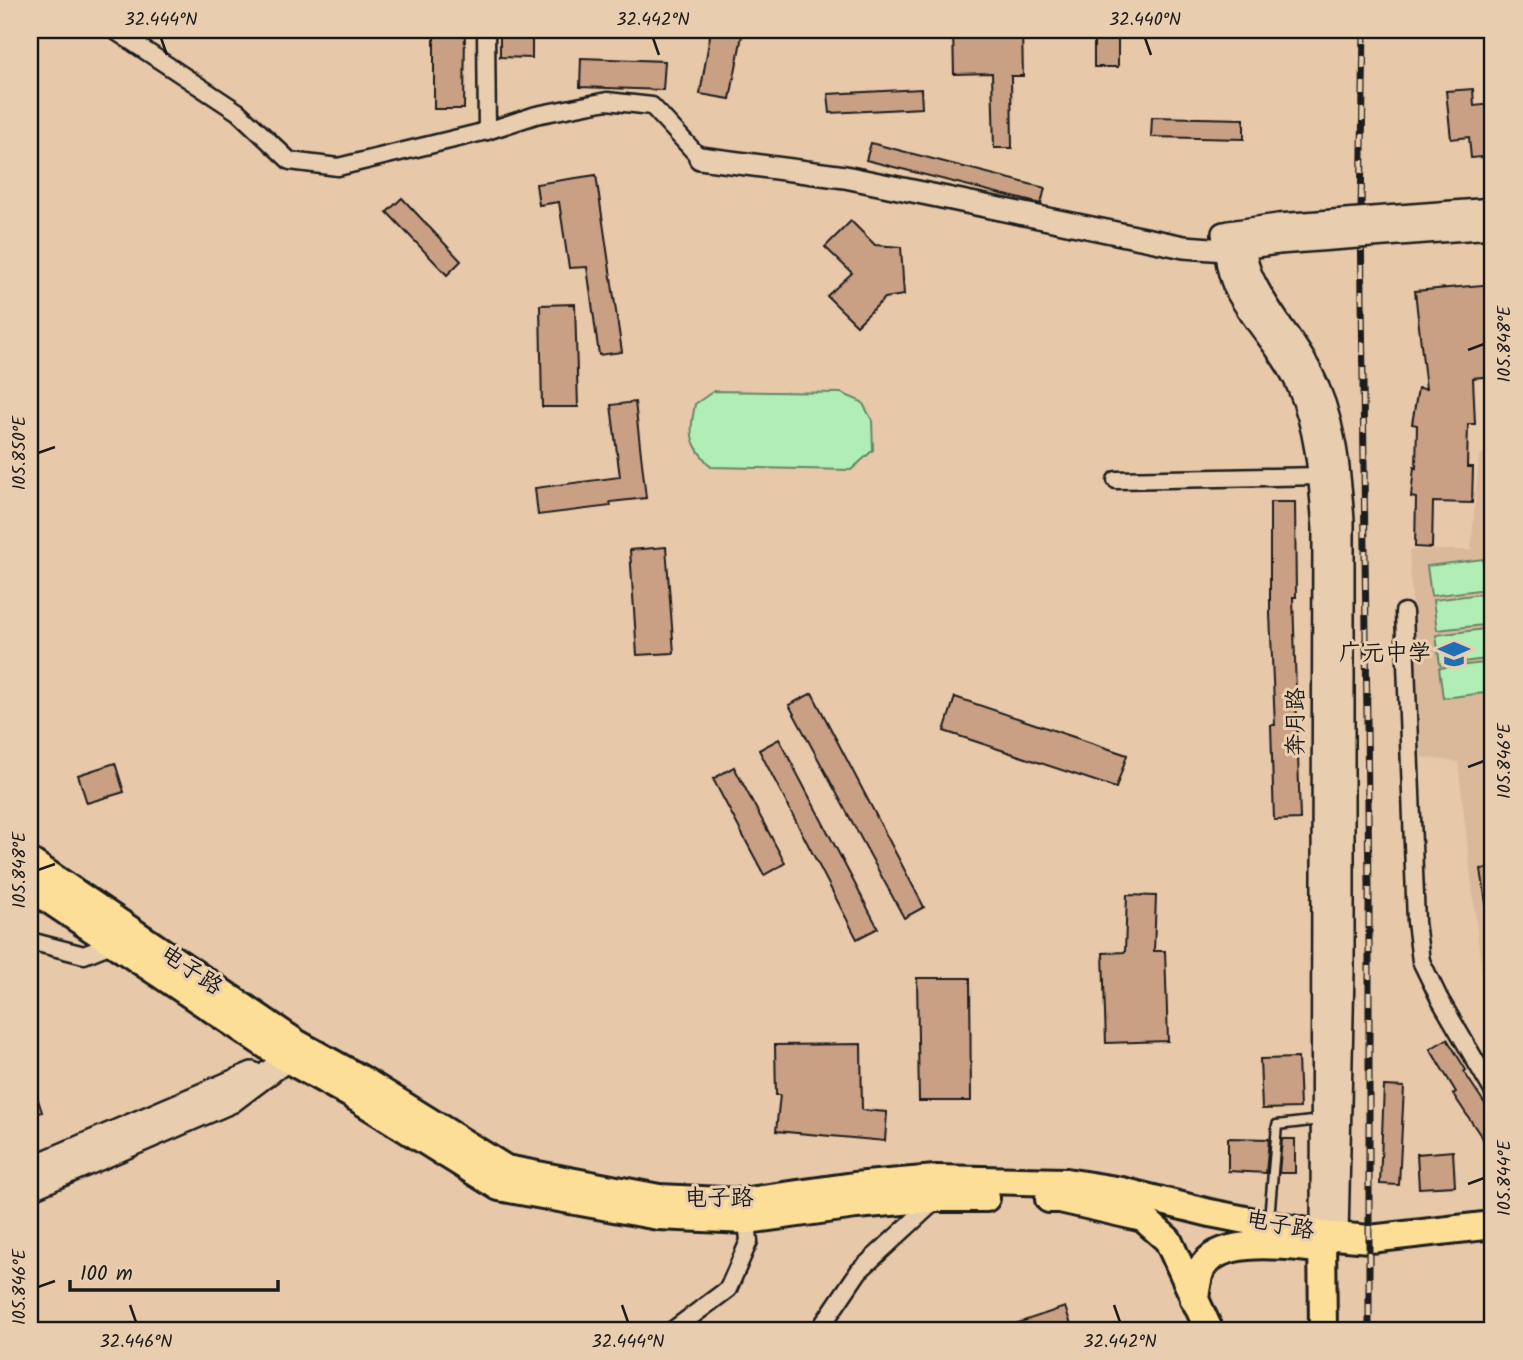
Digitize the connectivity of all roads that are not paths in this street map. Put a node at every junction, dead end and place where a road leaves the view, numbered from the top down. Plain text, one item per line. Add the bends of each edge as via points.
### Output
1 (114, 30) edge
2 (486, 30) edge
3 (487, 131) junction
4 (700, 158) joint
5 (1493, 209) edge
6 (1493, 228) edge
7 (1278, 234) junction
8 (1234, 241) junction
9 (1320, 476) junction
10 (1116, 480) dead end
11 (1404, 612) dead end
12 (30, 862) edge
13 (30, 887) edge
14 (30, 941) edge
15 (114, 943) junction
16 (291, 1051) junction
17 (1493, 1091) edge
18 (1323, 1119) junction
19 (30, 1169) edge
20 (30, 1188) edge
21 (937, 1198) junction
22 (747, 1220) junction
23 (1493, 1225) edge
24 (1267, 1234) junction
25 (1493, 1237) edge
26 (1327, 1240) junction
27 (1322, 1279) junction
28 (1194, 1300) junction
29 (673, 1330) edge
30 (819, 1330) edge
31 (1209, 1330) edge
32 (1323, 1330) edge

1 - 3 street via 238,112 290,162 338,167
2 - 3 street
3 - 4 street via 536,115 607,101 652,106
4 - 8 street via 845,177 1184,247
5 - 7 street, bridge
6 - 7 street, bridge
7 - 8 street
8 - 9 street, 奔月路 via 1227,264 1236,290 1298,385 1315,434
8 - 26 street via 1254,282 1310,370 1333,429 1339,466 1343,521 1343,971
9 - 10 street
9 - 18 street, 奔月路 via 1324,529
11 - 17 street via 1421,961
12 - 16 main road, 电子路
13 - 15 main road, 电子路
14 - 15 street via 84,956
15 - 16 main road, 电子路
16 - 19 main road
16 - 20 main road via 231,1101
16 - 22 main road, 电子路 via 499,1187 658,1216
16 - 24 main road, 电子路 via 361,1079 506,1169 519,1172 659,1198 742,1202 936,1180 1066,1182 1210,1213
18 - 24 lane via 1277,1125
18 - 26 street, 奔月路
21 - 22 main road, 电子路
21 - 28 main road, 电子路 via 1060,1199 1143,1218 1168,1240
21 - 30 street via 859,1271
22 - 29 street via 749,1241 728,1289
23 - 26 main road, 电子路
24 - 26 main road
24 - 27 main road
24 - 28 main road via 1218,1254 1202,1268
25 - 26 main road, 电子路 via 1370,1252
26 - 27 main road
27 - 32 main road
28 - 31 main road, 电子路

